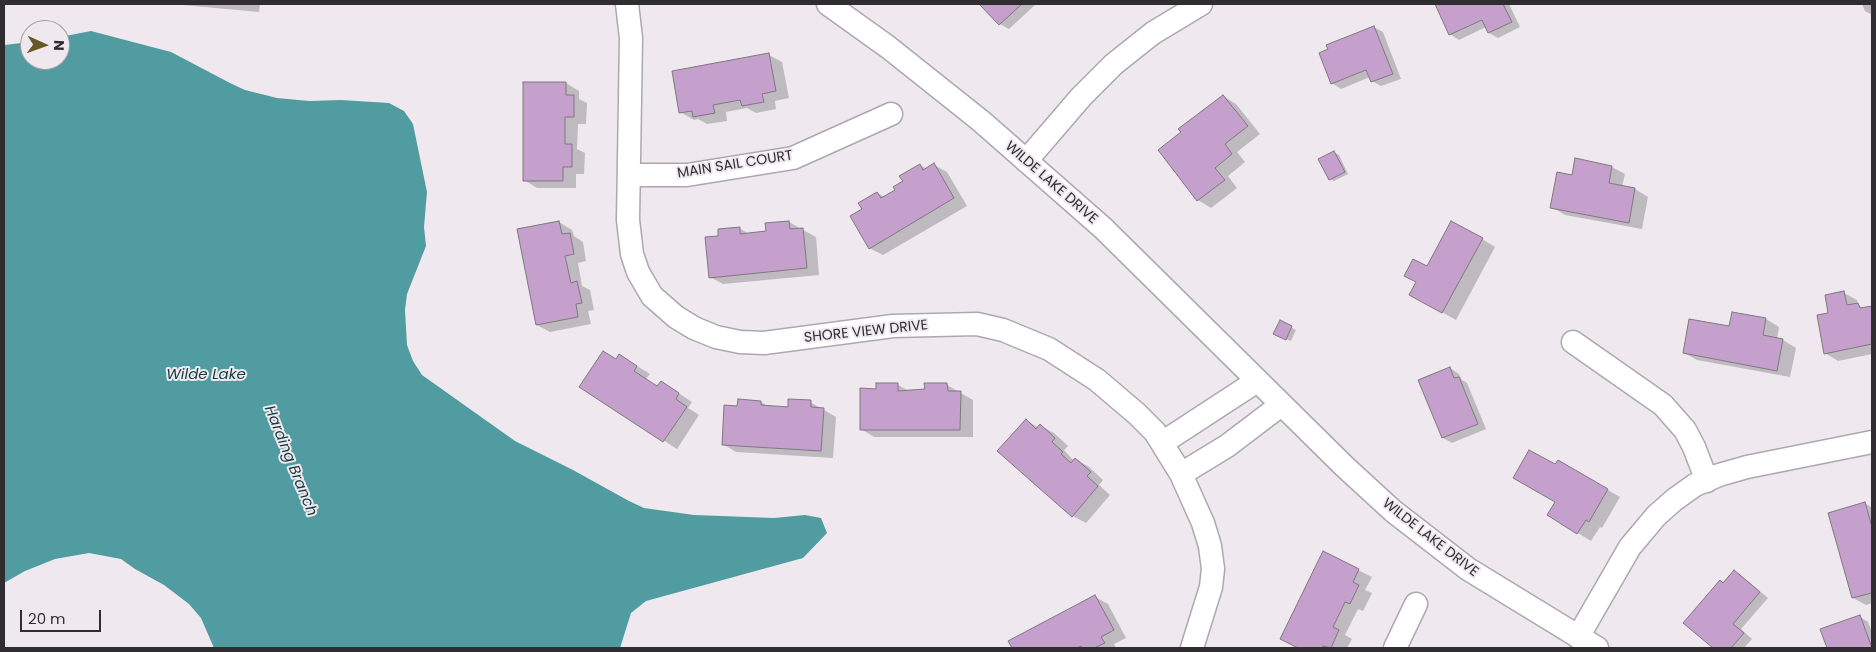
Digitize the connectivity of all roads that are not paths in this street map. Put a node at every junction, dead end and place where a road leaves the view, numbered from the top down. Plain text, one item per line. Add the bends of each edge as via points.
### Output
1 (627, 4) edge
2 (828, 4) edge
3 (1201, 4) edge
4 (891, 114) dead end
5 (1026, 161) junction
6 (629, 176) junction
7 (1573, 342) dead end
8 (1257, 381) junction
9 (1281, 405) junction
10 (1872, 442) edge
11 (1162, 443) junction
12 (1181, 474) junction
13 (1707, 480) junction
14 (1416, 604) dead end
15 (1578, 637) junction
16 (1192, 648) edge
17 (1395, 648) edge
18 (1598, 648) edge

1 - 6 street, SHORE VIEW DRIVE via 631,38
2 - 5 street, WILDE LAKE DRIVE via 973,114
3 - 5 street via 1153,33 1114,64
4 - 6 street, MAIN SAIL COURT via 793,158 687,175
5 - 8 street, WILDE LAKE DRIVE via 1103,228
6 - 11 street, SHORE VIEW DRIVE via 628,220 638,272 652,296 694,328 716,337 764,343 893,326 977,324 1003,330 1049,349 1096,380 1137,414
7 - 13 street via 1663,405 1685,430
8 - 9 street, WILDE LAKE DRIVE
8 - 11 street
9 - 12 street via 1227,446
9 - 15 street, WILDE LAKE DRIVE via 1393,511 1468,569
10 - 13 street via 1747,467
11 - 12 street, SHORE VIEW DRIVE
12 - 16 street, SHORE VIEW DRIVE via 1203,523 1213,569 1205,610
13 - 15 street via 1695,485 1656,516 1630,548
14 - 17 street
15 - 18 street, WILDE LAKE DRIVE

